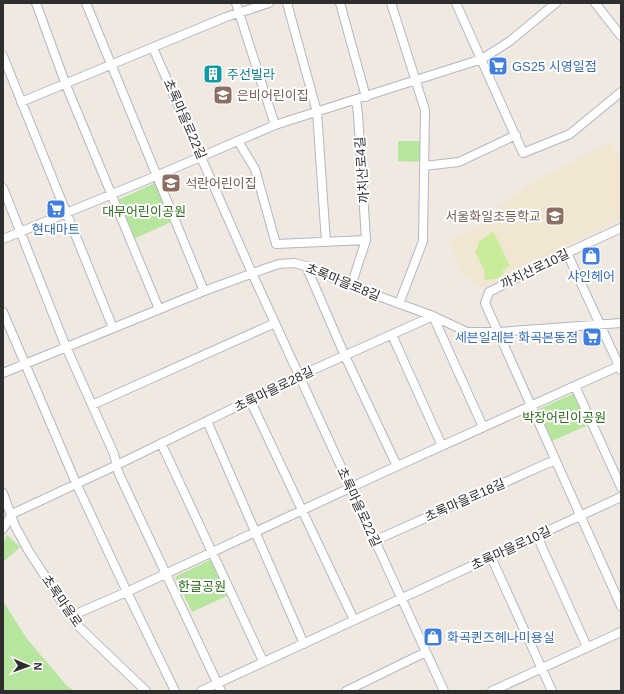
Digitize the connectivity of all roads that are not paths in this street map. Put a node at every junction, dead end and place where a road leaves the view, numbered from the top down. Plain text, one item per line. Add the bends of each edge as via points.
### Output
1 (36, 3) edge
2 (86, 3) edge
3 (236, 3) edge
4 (269, 3) edge
5 (287, 3) edge
6 (340, 3) edge
7 (391, 3) edge
8 (456, 3) edge
9 (556, 3) edge
10 (594, 3) edge
11 (239, 13) junction
12 (618, 26) edge
13 (621, 36) edge
14 (153, 48) junction
15 (3, 56) edge
16 (482, 59) junction
17 (111, 66) junction
18 (416, 81) junction
19 (66, 85) junction
20 (621, 92) edge
21 (366, 97) junction
22 (356, 100) junction
23 (21, 102) junction
24 (317, 112) junction
25 (275, 125) junction
26 (516, 135) junction
27 (238, 141) junction
28 (202, 156) junction
29 (424, 166) junction
30 (156, 176) junction
31 (3, 188) edge
32 (111, 194) junction
33 (66, 213) junction
34 (621, 228) edge
35 (20, 232) junction
36 (3, 239) edge
37 (366, 240) junction
38 (326, 242) junction
39 (567, 253) junction
40 (306, 266) junction
41 (252, 273) junction
42 (351, 286) junction
43 (204, 291) junction
44 (399, 304) junction
45 (159, 309) junction
46 (3, 312) edge
47 (433, 316) junction
48 (275, 323) junction
49 (621, 323) edge
50 (600, 324) junction
51 (113, 328) junction
52 (499, 332) junction
53 (392, 335) junction
54 (66, 347) junction
55 (345, 356) junction
56 (25, 364) junction
57 (620, 368) edge
58 (3, 373) edge
59 (299, 376) junction
60 (575, 386) junction
61 (250, 400) junction
62 (92, 405) junction
63 (532, 406) junction
64 (207, 421) junction
65 (483, 427) junction
66 (161, 443) junction
67 (442, 446) junction
68 (556, 461) junction
69 (117, 465) junction
70 (397, 466) junction
71 (76, 483) junction
72 (621, 487) edge
73 (350, 488) junction
74 (3, 493) edge
75 (621, 497) edge
76 (302, 510) junction
77 (12, 514) junction
78 (580, 516) junction
79 (3, 529) edge
80 (256, 532) junction
81 (537, 536) junction
82 (374, 541) junction
83 (212, 552) junction
84 (491, 557) junction
85 (167, 574) junction
86 (127, 592) junction
87 (401, 599) junction
88 (621, 606) edge
89 (71, 616) junction
90 (354, 620) junction
91 (621, 632) edge
92 (304, 644) junction
93 (587, 647) junction
94 (426, 652) junction
95 (263, 661) junction
96 (542, 668) junction
97 (219, 687) edge
98 (501, 689) edge
99 (146, 691) edge
100 (175, 691) edge
101 (201, 691) edge
102 (346, 691) edge
103 (444, 691) edge
104 (492, 691) edge
105 (552, 691) edge

1 - 19 street
2 - 17 street
3 - 11 street
4 - 11 street
5 - 24 street
6 - 21 street
7 - 18 street
8 - 16 street
9 - 16 street via 510,41
10 - 12 street
11 - 14 street
11 - 25 street
12 - 13 street
14 - 17 street
14 - 28 street, 초록마을로22길
15 - 23 street
16 - 18 street
16 - 26 street
17 - 19 street
17 - 30 street
18 - 21 street
18 - 29 street via 425,110
19 - 23 street
19 - 32 street
20 - 26 street via 570,134 524,153
21 - 22 street
22 - 24 street
22 - 37 street, 까치산로4길
23 - 33 street
24 - 25 street
24 - 38 street
25 - 27 street
26 - 29 street via 459,162
27 - 28 street
27 - 38 street via 256,169 276,244
28 - 30 street
28 - 41 street, 초록마을로22길
29 - 44 street via 423,241
30 - 32 street
30 - 43 street
31 - 35 street
32 - 33 street
32 - 45 street
33 - 35 street
33 - 51 street
34 - 39 street, 까치산로10길
35 - 36 street
35 - 54 street
37 - 38 street
37 - 42 street, 까치산로4길
39 - 50 street
39 - 52 street, 까치산로10길 via 489,292 485,302
40 - 41 street, 초록마을로8길 via 294,263 279,264
40 - 42 street, 초록마을로8길
40 - 55 street
41 - 43 street, 초록마을로8길
41 - 48 street, 초록마을로22길
42 - 44 street, 초록마을로8길
43 - 45 street, 초록마을로8길
44 - 47 street, 초록마을로8길
45 - 51 street, 초록마을로8길
46 - 56 street
47 - 52 street, 초록마을로8길 via 467,332
47 - 53 street, 초록마을로28길
47 - 65 street
48 - 59 street, 초록마을로22길
48 - 62 street
49 - 50 street, 초록마을로8길
50 - 52 street, 초록마을로8길
50 - 57 street
51 - 54 street, 초록마을로8길
52 - 63 street
53 - 55 street, 초록마을로28길
53 - 67 street
54 - 56 street, 초록마을로8길
54 - 62 street
55 - 59 street, 초록마을로28길
55 - 70 street
56 - 58 street, 초록마을로8길
56 - 71 street
57 - 60 street
59 - 61 street, 초록마을로28길
59 - 73 street, 초록마을로22길
60 - 63 street
60 - 72 street
61 - 64 street, 초록마을로28길
61 - 76 street
62 - 69 street
63 - 65 street
63 - 68 street
64 - 66 street, 초록마을로28길
64 - 80 street
65 - 67 street
66 - 69 street, 초록마을로28길
66 - 83 street
67 - 70 street
68 - 78 street
68 - 82 street, 초록마을로18길
69 - 71 street, 초록마을로28길
69 - 85 street
70 - 73 street
71 - 77 street, 초록마을로28길
71 - 86 street
73 - 76 street
73 - 82 street, 초록마을로22길
74 - 77 street, 초록마을로
75 - 78 street, 초록마을로10길
76 - 80 street
76 - 90 street
77 - 79 street
77 - 89 street, 초록마을로 via 15,526 28,550
78 - 81 street, 초록마을로10길
78 - 88 street
80 - 83 street
80 - 92 street
81 - 84 street, 초록마을로10길
81 - 93 street
82 - 87 street, 초록마을로22길
83 - 85 street
83 - 95 street
84 - 87 street, 초록마을로10길
84 - 96 street
85 - 86 street
85 - 97 street
86 - 89 street
86 - 100 street
87 - 90 street, 초록마을로10길
87 - 94 street, 초록마을로22길
89 - 99 street, 초록마을로 via 76,624
90 - 92 street, 초록마을로10길
91 - 93 street
92 - 95 street, 초록마을로10길
93 - 96 street
94 - 102 street
94 - 103 street, 초록마을로22길
95 - 97 street, 초록마을로10길
96 - 98 street
96 - 105 street
97 - 101 street, 초록마을로10길
98 - 104 street

